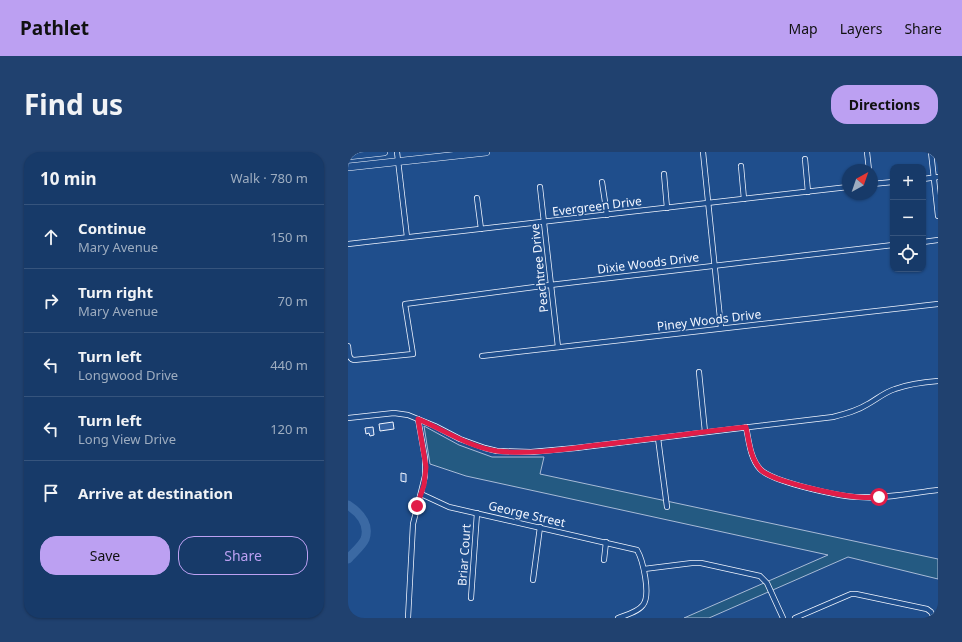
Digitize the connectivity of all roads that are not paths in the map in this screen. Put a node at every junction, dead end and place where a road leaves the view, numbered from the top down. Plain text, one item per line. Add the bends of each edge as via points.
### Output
1 (384, 152) edge
2 (397, 152) edge
3 (486, 152) edge
4 (703, 152) edge
5 (868, 152) edge
6 (931, 152) edge
7 (348, 156) edge
8 (805, 159) dead end
9 (398, 162) junction
10 (869, 164) edge
11 (741, 166) dead end
12 (348, 167) edge
13 (664, 174) dead end
14 (936, 177) edge
15 (926, 179) edge
16 (602, 182) dead end
17 (890, 182) edge
18 (878, 183) edge
19 (540, 187) dead end
20 (842, 188) edge
21 (808, 192) junction
22 (477, 198) dead end
23 (744, 199) junction
24 (708, 203) junction
25 (667, 208) junction
26 (607, 215) junction
27 (938, 216) edge
28 (544, 222) junction
29 (481, 229) junction
30 (408, 237) junction
31 (938, 240) edge
32 (926, 242) edge
33 (348, 244) edge
34 (890, 246) edge
35 (714, 266) junction
36 (550, 285) junction
37 (938, 304) edge
38 (721, 328) junction
39 (348, 346) edge
40 (558, 347) junction
41 (482, 356) dead end
42 (698, 372) dead end
43 (938, 381) edge
44 (348, 418) edge
45 (418, 419) junction
46 (746, 427) junction
47 (705, 432) junction
48 (658, 438) junction
49 (938, 490) edge
50 (421, 494) junction
51 (667, 507) dead end
52 (477, 513) junction
53 (540, 527) junction
54 (606, 542) junction
55 (604, 560) dead end
56 (644, 569) junction
57 (533, 580) dead end
58 (471, 598) dead end
59 (408, 618) edge
60 (618, 618) edge
61 (783, 618) edge
62 (795, 618) edge
63 (934, 618) edge

1 - 7 main road
2 - 9 street
3 - 9 main road
4 - 24 street
5 - 10 street
6 - 14 street
8 - 21 street
9 - 12 main road
9 - 30 street
11 - 23 street
13 - 25 street
14 - 15 street
14 - 27 street
16 - 26 street
17 - 18 street
19 - 28 street, Peachtree Drive
20 - 21 street, Evergreen Drive
21 - 23 street, Evergreen Drive
22 - 29 street
23 - 24 street, Evergreen Drive
24 - 25 street, Evergreen Drive
24 - 35 street
25 - 26 street, Evergreen Drive
26 - 28 street, Evergreen Drive
28 - 29 street, Evergreen Drive
28 - 36 street, Peachtree Drive
29 - 30 street, Evergreen Drive
30 - 33 street, Evergreen Drive
31 - 32 street
34 - 35 street, Dixie Woods Drive
35 - 36 street, Dixie Woods Drive
35 - 38 street
36 - 39 street, Dixie Woods Drive via 405,304 413,354 351,360
36 - 40 street, Peachtree Drive
37 - 38 street, Piney Woods Drive
38 - 40 street, Piney Woods Drive
40 - 41 street, Piney Woods Drive
42 - 47 street
43 - 46 street via 895,388 850,413
44 - 45 street via 394,413
45 - 48 street via 466,442 497,451 549,451
45 - 50 street via 426,467
46 - 47 street
46 - 49 street via 751,453 756,463 761,470 778,480 859,497
47 - 48 street
48 - 51 street
50 - 52 street, George Street via 449,507
50 - 59 street via 413,524
52 - 53 street, George Street
52 - 58 street, Briar Court
53 - 54 street, George Street
53 - 57 street
54 - 55 street
54 - 56 street, George Street via 638,550
56 - 60 street via 647,596 644,605
56 - 61 street via 701,563 760,576 765,580
62 - 63 street via 851,594 927,609

